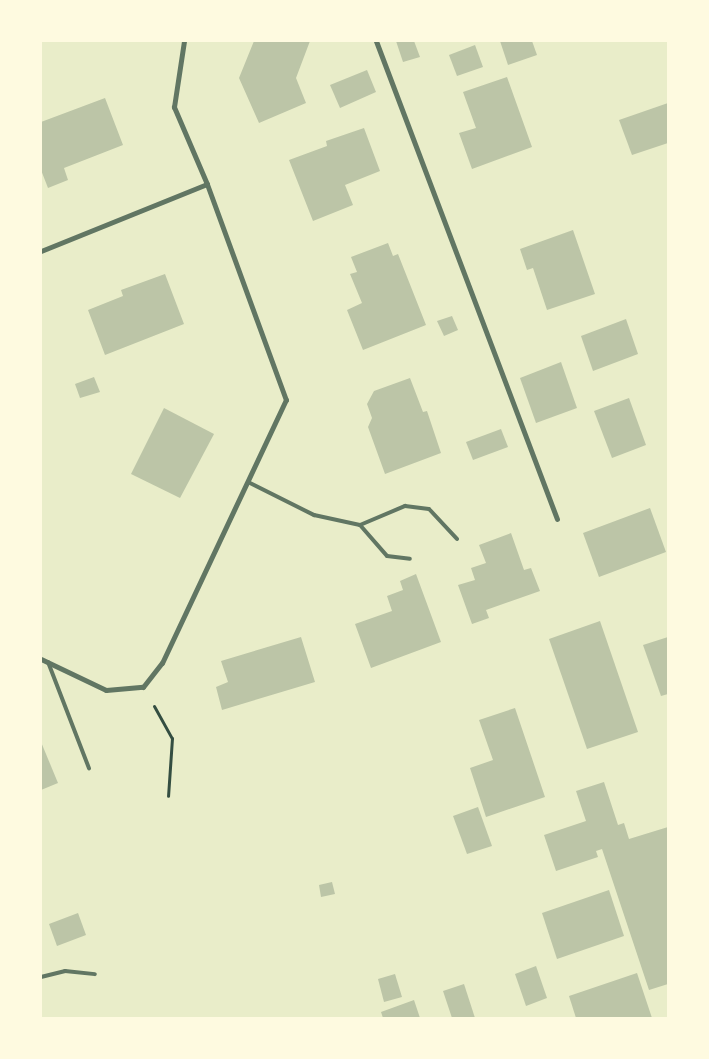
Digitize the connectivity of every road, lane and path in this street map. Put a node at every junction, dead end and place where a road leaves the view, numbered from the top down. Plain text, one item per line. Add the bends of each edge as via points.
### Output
1 (184, 41) edge
2 (376, 41) edge
3 (207, 184) junction
4 (41, 251) edge
5 (248, 482) junction
6 (558, 518) dead end
7 (360, 525) junction
8 (456, 539) dead end
9 (410, 559) dead end
10 (41, 659) edge
11 (48, 662) junction
12 (143, 686) junction
13 (89, 768) dead end
14 (168, 796) dead end
15 (95, 974) dead end
16 (41, 977) edge

1 - 3 street via 174,108
2 - 6 street
3 - 4 street
3 - 5 street via 286,400
5 - 7 lane via 314,515
5 - 12 street via 162,663
7 - 8 lane via 405,506 429,509
7 - 9 lane via 386,556
10 - 11 street
11 - 12 street via 106,690
11 - 13 lane
12 - 14 path via 172,738
15 - 16 lane via 65,971

